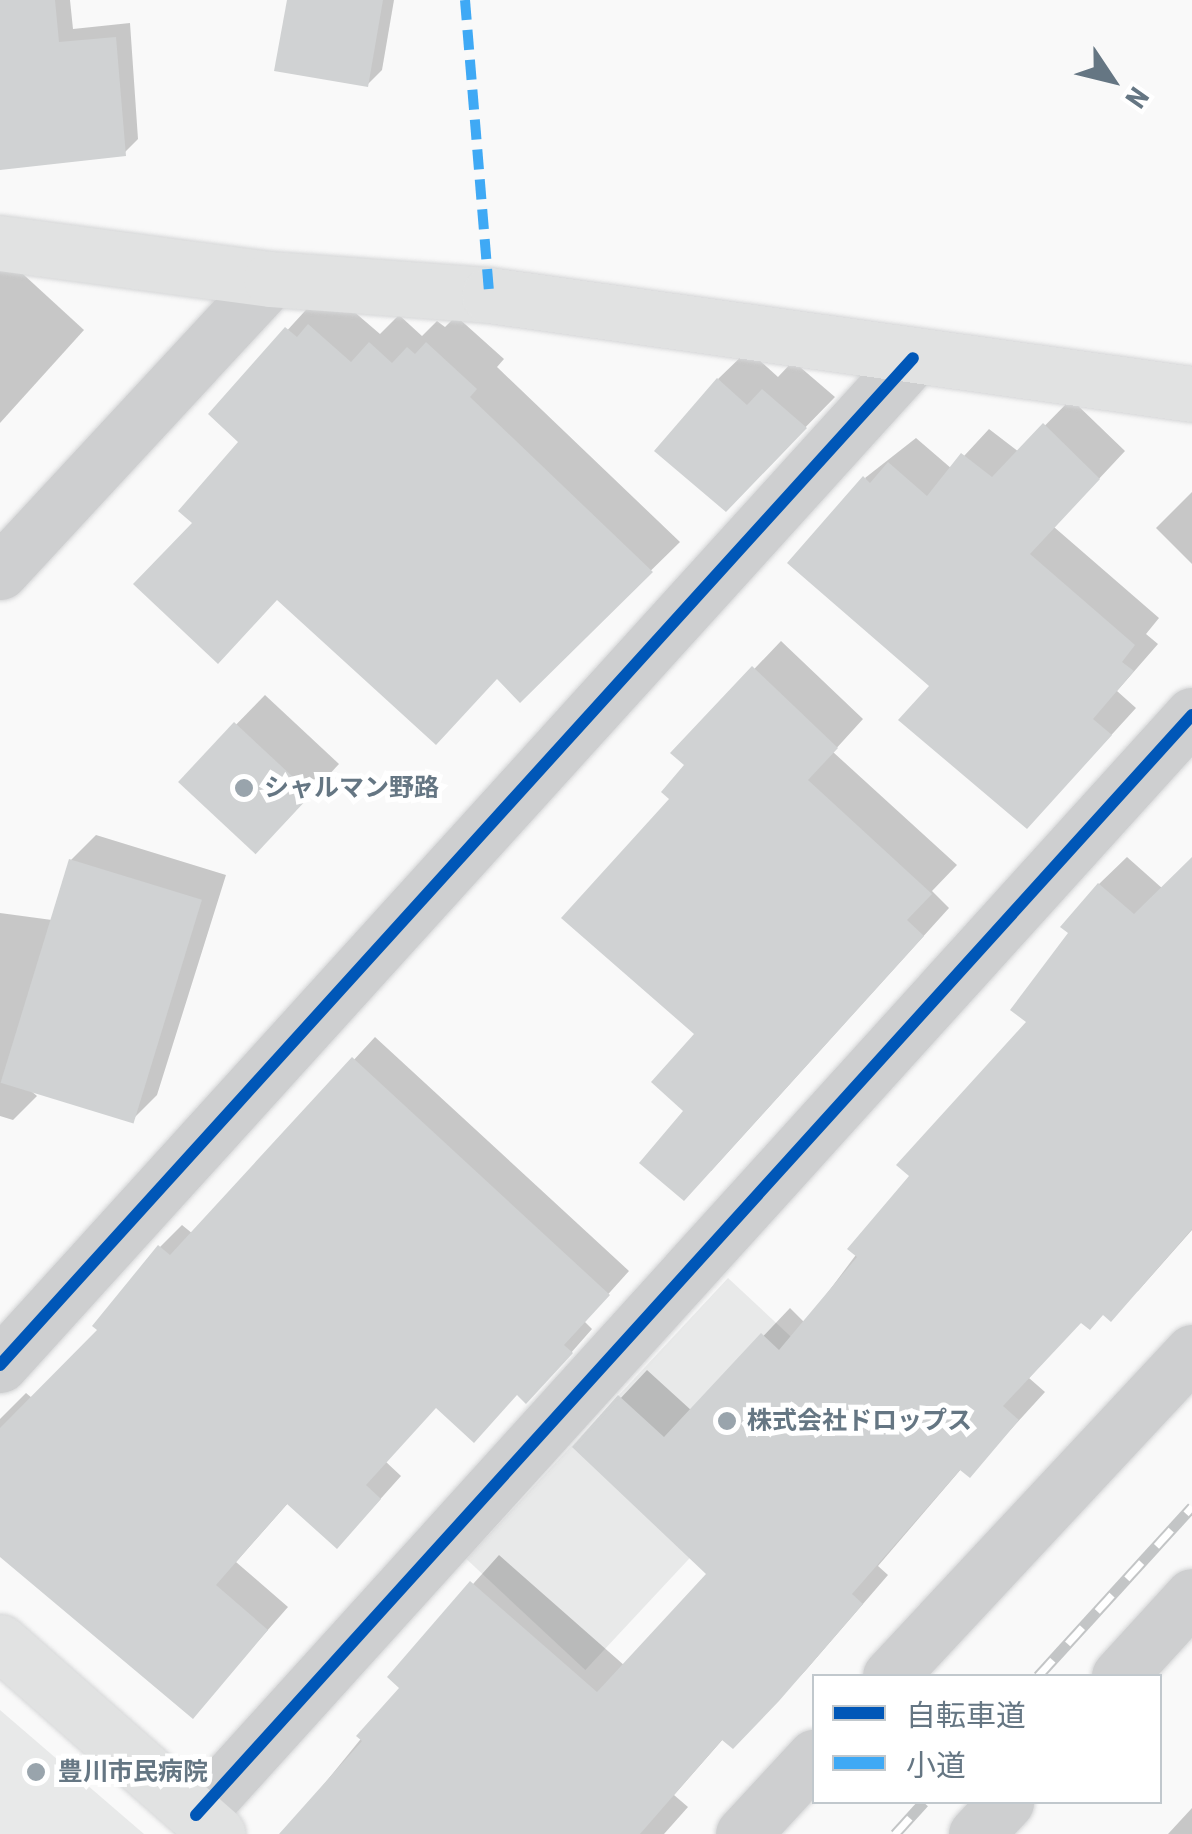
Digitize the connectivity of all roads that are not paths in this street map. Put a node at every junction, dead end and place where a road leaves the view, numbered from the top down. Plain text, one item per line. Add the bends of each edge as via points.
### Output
1 (0, 243) edge
2 (271, 279) junction
3 (913, 358) junction
4 (1192, 394) edge
5 (0, 572) edge
6 (1192, 715) edge
7 (1192, 1352) edge
8 (0, 1365) edge
9 (1192, 1596) edge
10 (0, 1642) edge
11 (892, 1674) edge
12 (1121, 1674) edge
13 (812, 1759) edge
14 (1004, 1804) edge
15 (207, 1825) edge
16 (743, 1834) edge
17 (976, 1834) edge

1 - 2 street
2 - 3 street via 489,295
2 - 5 street
3 - 4 street
3 - 8 street
6 - 15 street
7 - 11 street
9 - 12 street
10 - 15 street
13 - 16 street
14 - 17 street

